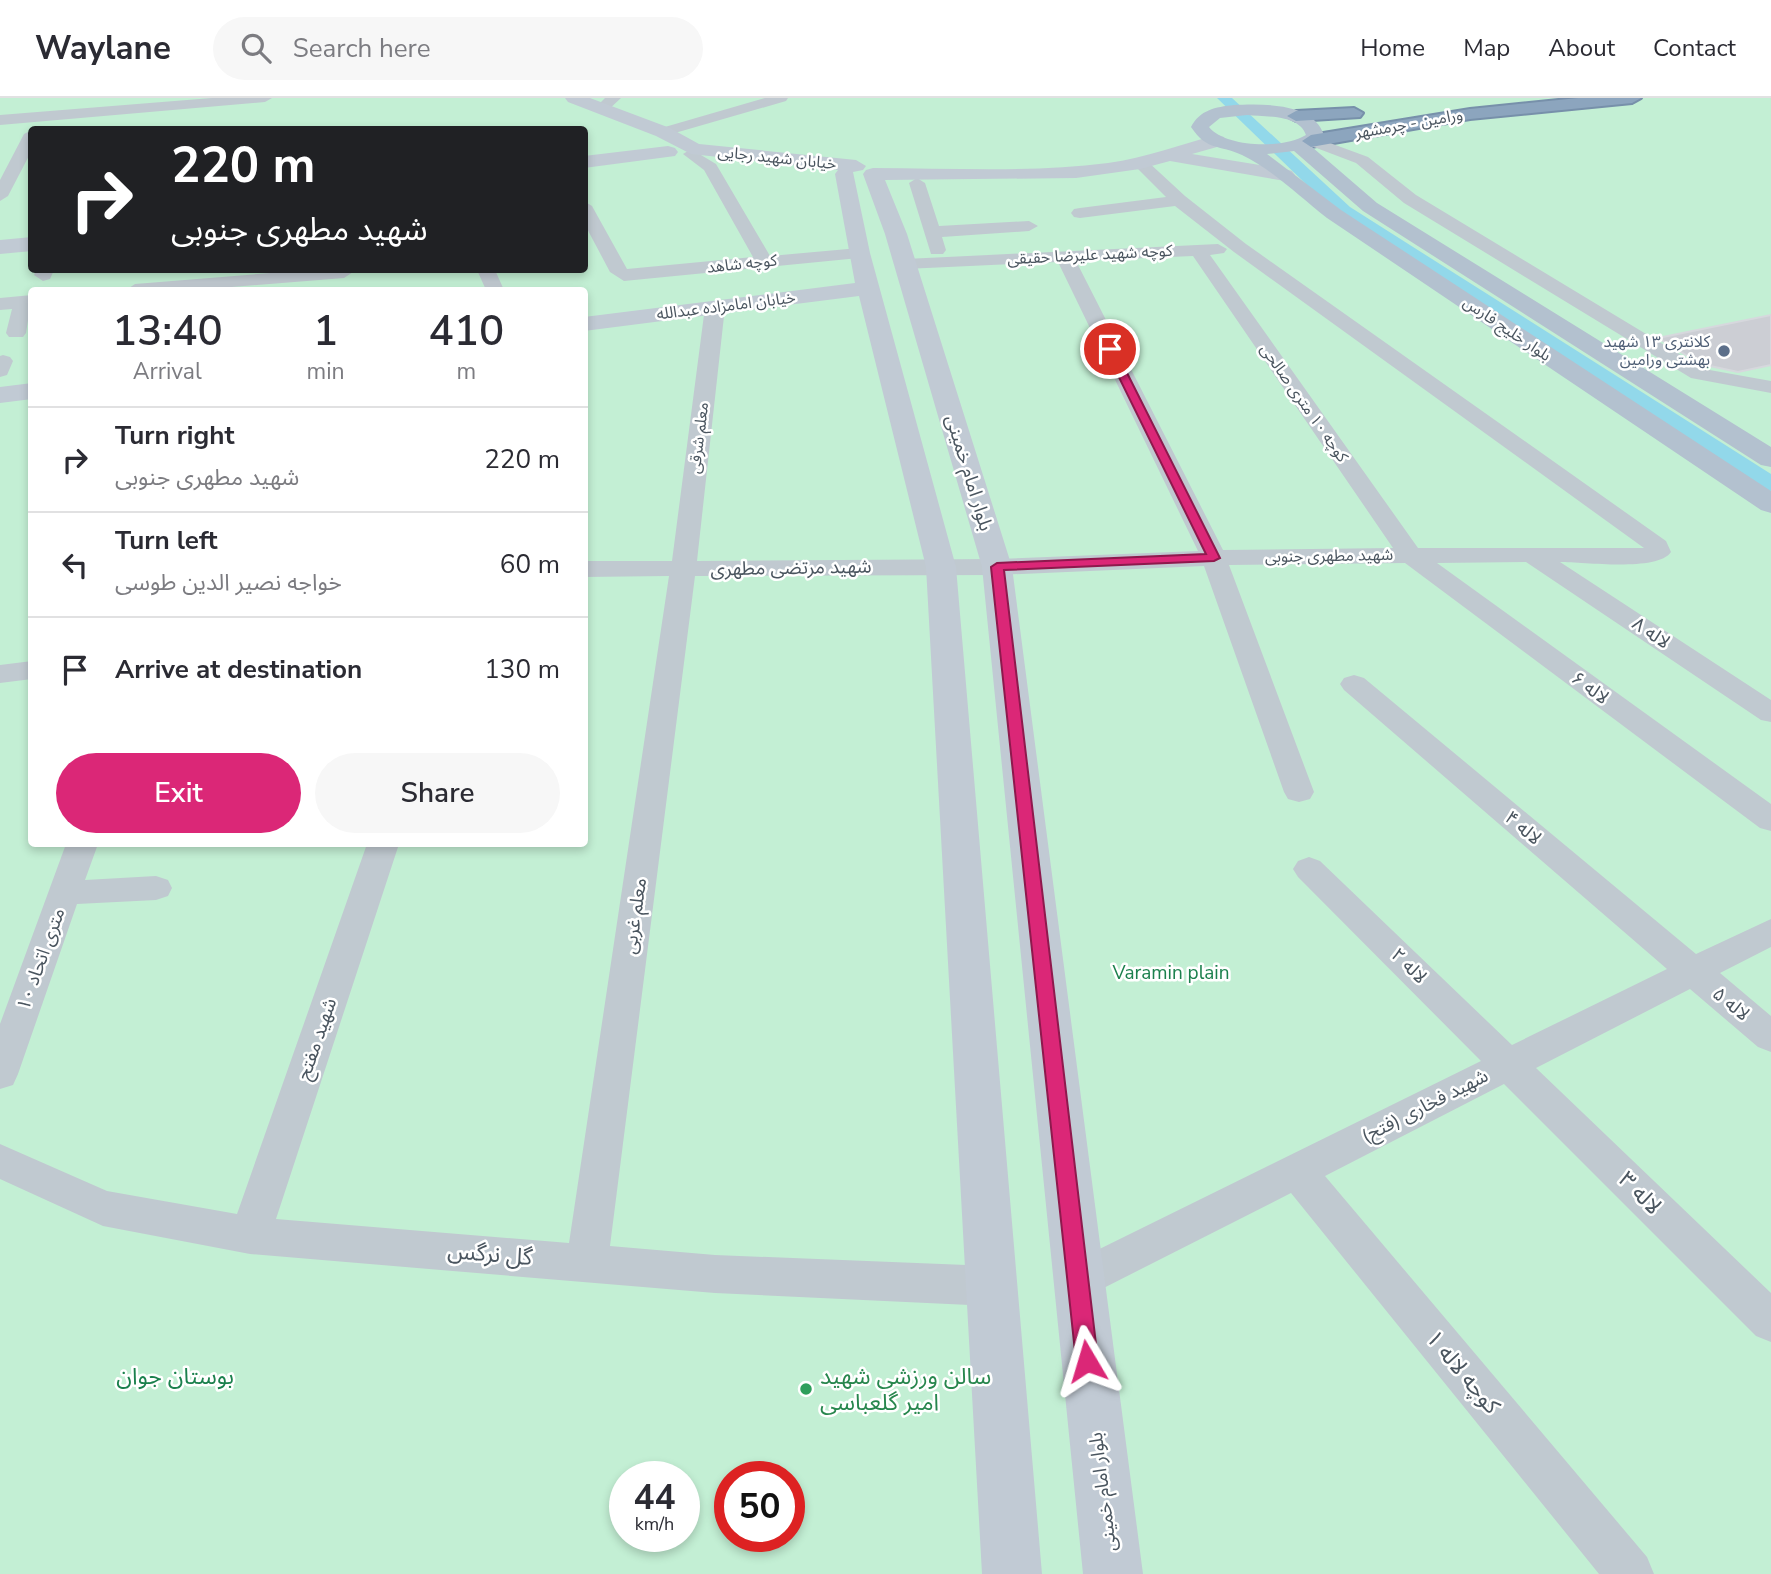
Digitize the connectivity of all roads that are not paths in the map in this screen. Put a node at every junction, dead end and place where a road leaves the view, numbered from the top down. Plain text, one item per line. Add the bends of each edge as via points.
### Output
1 (120, 98) edge
2 (265, 98) edge
3 (574, 98) edge
4 (781, 98) edge
5 (1263, 98) edge
6 (1523, 98) edge
7 (1632, 98) edge
8 (608, 104) edge
9 (105, 113) junction
10 (1288, 114) junction
11 (0, 120) edge
12 (37, 124) edge
13 (1206, 125) junction
14 (28, 141) edge
15 (676, 144) junction
16 (1282, 147) junction
17 (1162, 157) junction
18 (588, 161) edge
19 (1140, 163) junction
20 (857, 170) junction
21 (1285, 175) junction
22 (28, 183) edge
23 (917, 183) dead end
24 (2, 188) edge
25 (1179, 200) junction
26 (1080, 213) dead end
27 (588, 214) edge
28 (1029, 226) dead end
29 (933, 232) junction
30 (28, 244) edge
31 (0, 247) edge
32 (1240, 248) junction
33 (1198, 250) junction
34 (859, 253) junction
35 (1064, 256) junction
36 (764, 261) junction
37 (923, 263) junction
38 (328, 273) edge
39 (212, 287) edge
40 (868, 288) junction
41 (27, 301) edge
42 (0, 304) edge
43 (715, 307) junction
44 (588, 323) edge
45 (16, 333) dead end
46 (1771, 387) edge
47 (28, 392) edge
48 (0, 395) edge
49 (1771, 459) edge
50 (1771, 504) edge
51 (1531, 554) junction
52 (1410, 555) junction
53 (1214, 558) junction
54 (941, 567) junction
55 (997, 567) junction
56 (588, 569) edge
57 (683, 570) junction
58 (28, 670) edge
59 (0, 674) edge
60 (1354, 684) dead end
61 (1771, 713) edge
62 (1299, 792) dead end
63 (1771, 820) edge
64 (81, 847) edge
65 (382, 847) edge
66 (1309, 869) dead end
67 (156, 888) dead end
68 (65, 893) junction
69 (1771, 932) edge
70 (1692, 972) junction
71 (1771, 1037) edge
72 (1509, 1064) junction
73 (0, 1074) edge
74 (0, 1161) edge
75 (1297, 1171) junction
76 (250, 1235) junction
77 (587, 1262) junction
78 (1078, 1281) junction
79 (991, 1286) junction
80 (1771, 1322) edge
81 (1012, 1574) edge
82 (1113, 1574) edge
83 (1630, 1574) edge

1 - 9 street
2 - 9 street via 146,114
3 - 8 main road
4 - 15 street
5 - 10 main road
6 - 10 highway, ورامین - چرمشهر via 1362,113
7 - 16 highway, ورامین - چرمشهر via 1471,114
8 - 15 main road
9 - 12 street
10 - 13 main road via 1239,111
10 - 16 main road via 1315,130
11 - 12 street
13 - 16 main road
13 - 17 main road
13 - 20 main road via 1135,153 1071,162
14 - 24 street
15 - 18 main road, خیابان شهید رجایی
15 - 20 main road, خیابان شهید رجایی
15 - 36 street via 710,167
16 - 21 main road, بلوار خلیج فارس
16 - 46 street via 1362,160 1410,199 1698,374
16 - 49 main road, بلوار خلیج فارس
17 - 19 main road
17 - 21 main road
19 - 20 main road via 1041,173
19 - 25 street
20 - 34 main road
20 - 37 main road, بلوار امام خمینی
21 - 50 main road, بلوار خلیج فارس via 1334,214
22 - 24 street
23 - 29 street
25 - 26 street
25 - 32 street
27 - 36 street, کوچه شاهد via 624,275
28 - 29 street
29 - 37 street
30 - 31 main road
32 - 33 street, کوچه شهید علیرضا حقیقی
32 - 51 street, شهید مطهری جنوبی via 1660,552 1652,556
33 - 35 street, کوچه شهید علیرضا حقیقی
33 - 52 street, کوچه ۱۰ متری صالحی
34 - 36 street, کوچه شاهد
34 - 40 main road
35 - 37 street, کوچه شهید علیرضا حقیقی
35 - 53 street
37 - 55 main road, بلوار امام خمینی
38 - 39 street
40 - 43 main road, خیابان امامزاده عبدالله
40 - 54 main road
41 - 42 street
41 - 45 street
43 - 44 main road, خیابان امامزاده عبدالله
43 - 57 street, معلم شرقی
47 - 48 main road
51 - 52 street, شهید مطهری جنوبی
51 - 61 street, لاله ۸
52 - 53 street, شهید مطهری جنوبی
52 - 63 street, لاله ۶
53 - 55 street, شهید مطهری جنوبی
53 - 62 street
54 - 55 street, شهید مرتضی مطهری
54 - 57 street, شهید مرتضی مطهری
54 - 79 main road
55 - 78 main road, بلوار امام خمینی
56 - 57 street, شهید مرتضی مطهری
57 - 77 street, معلم غربی
58 - 59 street
60 - 70 street, لاله ۴
64 - 68 street, ۱۰ متری اتحاد
65 - 76 street, شهید مفتح
66 - 72 street, لاله ۲
67 - 68 street
68 - 73 street, ۱۰ متری اتحاد
69 - 70 street, شهید فخاری (فتح)
70 - 71 street, لاله ۵
70 - 72 street, شهید فخاری (فتح)
72 - 75 street, شهید فخاری (فتح)
72 - 80 street, لاله ۳
74 - 76 street, گل نرگس via 103,1208
75 - 78 street, شهید فخاری (فتح)
75 - 83 street, کوچه لاله ۱
76 - 77 street, گل نرگس
77 - 79 street, گل نرگس via 715,1274
78 - 82 main road, بلوار امام خمینی
79 - 81 main road

